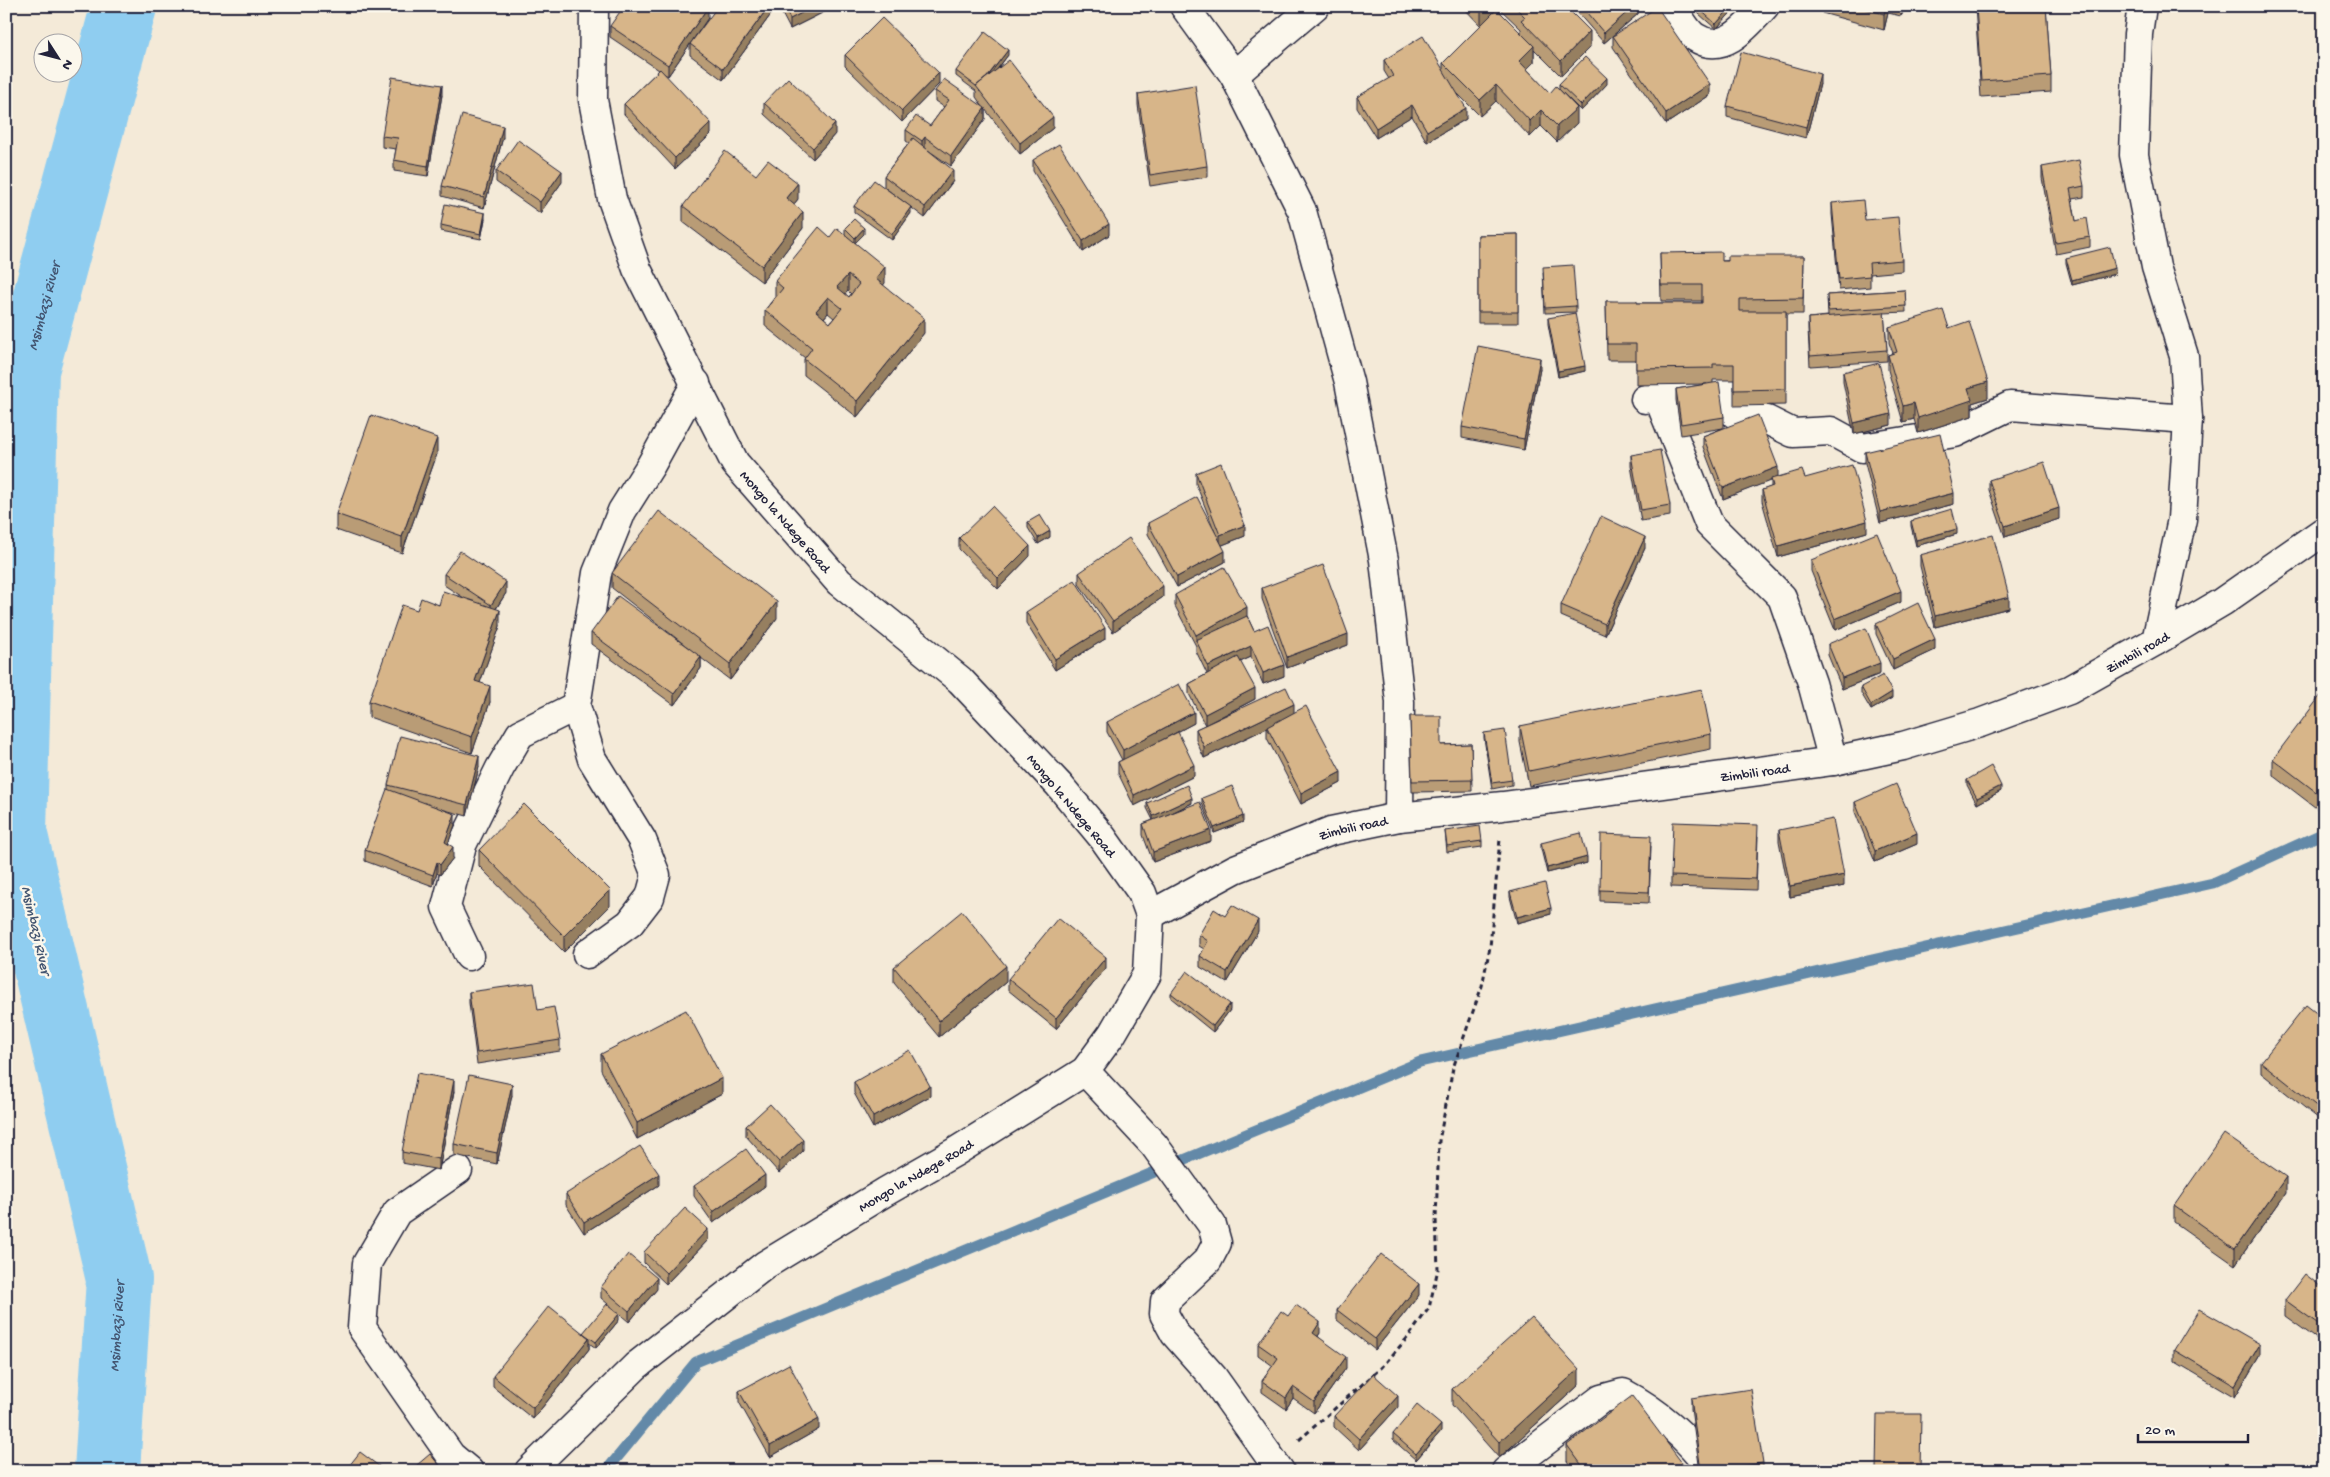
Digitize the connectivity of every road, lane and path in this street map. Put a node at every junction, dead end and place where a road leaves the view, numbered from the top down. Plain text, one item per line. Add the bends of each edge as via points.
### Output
1 (594, 6) edge
2 (1184, 6) edge
3 (1315, 6) edge
4 (1672, 6) edge
5 (1765, 6) edge
6 (2142, 6) edge
7 (1234, 75) junction
8 (696, 384) junction
9 (2188, 419) junction
10 (2324, 531) edge
11 (2156, 641) junction
12 (576, 706) junction
13 (1833, 761) junction
14 (1503, 806) junction
15 (1399, 817) junction
16 (1150, 915) junction
17 (587, 954) dead end
18 (469, 956) dead end
19 (1085, 1071) junction
20 (458, 1170) dead end
21 (1277, 1466) edge
22 (469, 1471) edge
23 (529, 1471) edge
24 (1506, 1471) edge
25 (1713, 1471) edge

1 - 8 street, Mongo la Ndege Road via 593,100 612,198 637,269
2 - 7 street
3 - 7 street
4 - 5 street via 1693,37 1709,44 1724,43 1748,26
6 - 9 street via 2134,155 2156,267 2184,356
7 - 15 street via 1302,211 1349,382 1384,560 1400,702
8 - 12 street via 622,512 597,573
8 - 16 street, Mongo la Ndege Road via 735,463 839,582 960,680 1059,784 1142,893
9 - 11 street via 2182,519
9 - 13 street via 2010,406 1955,433 1862,448 1831,432 1793,433 1767,420 1735,414 1724,388 1651,398 1709,524 1782,597 1812,683
10 - 11 street, Zimbili road via 2222,602
11 - 13 street, Zimbili road via 2069,690 2024,707 1903,746
12 - 17 street via 592,759 642,840 656,874 650,897 630,923
12 - 18 street via 520,734 462,845 446,907
13 - 14 street, Zimbili road
14 - 15 street, Zimbili road
14 - 21 path via 1490,947 1482,986 1453,1068 1439,1141 1438,1270 1429,1308 1382,1367
15 - 16 street, Zimbili road via 1322,835 1235,869
16 - 19 street, Mongo la Ndege Road via 1147,974 1112,1034
19 - 21 street via 1154,1145 1212,1225 1218,1243 1208,1260 1165,1301 1164,1314
19 - 23 street, Mongo la Ndege Road via 765,1265 636,1366
20 - 22 street via 397,1212 367,1263 362,1328 451,1456
24 - 25 street via 1601,1399 1623,1392 1645,1404 1690,1441

